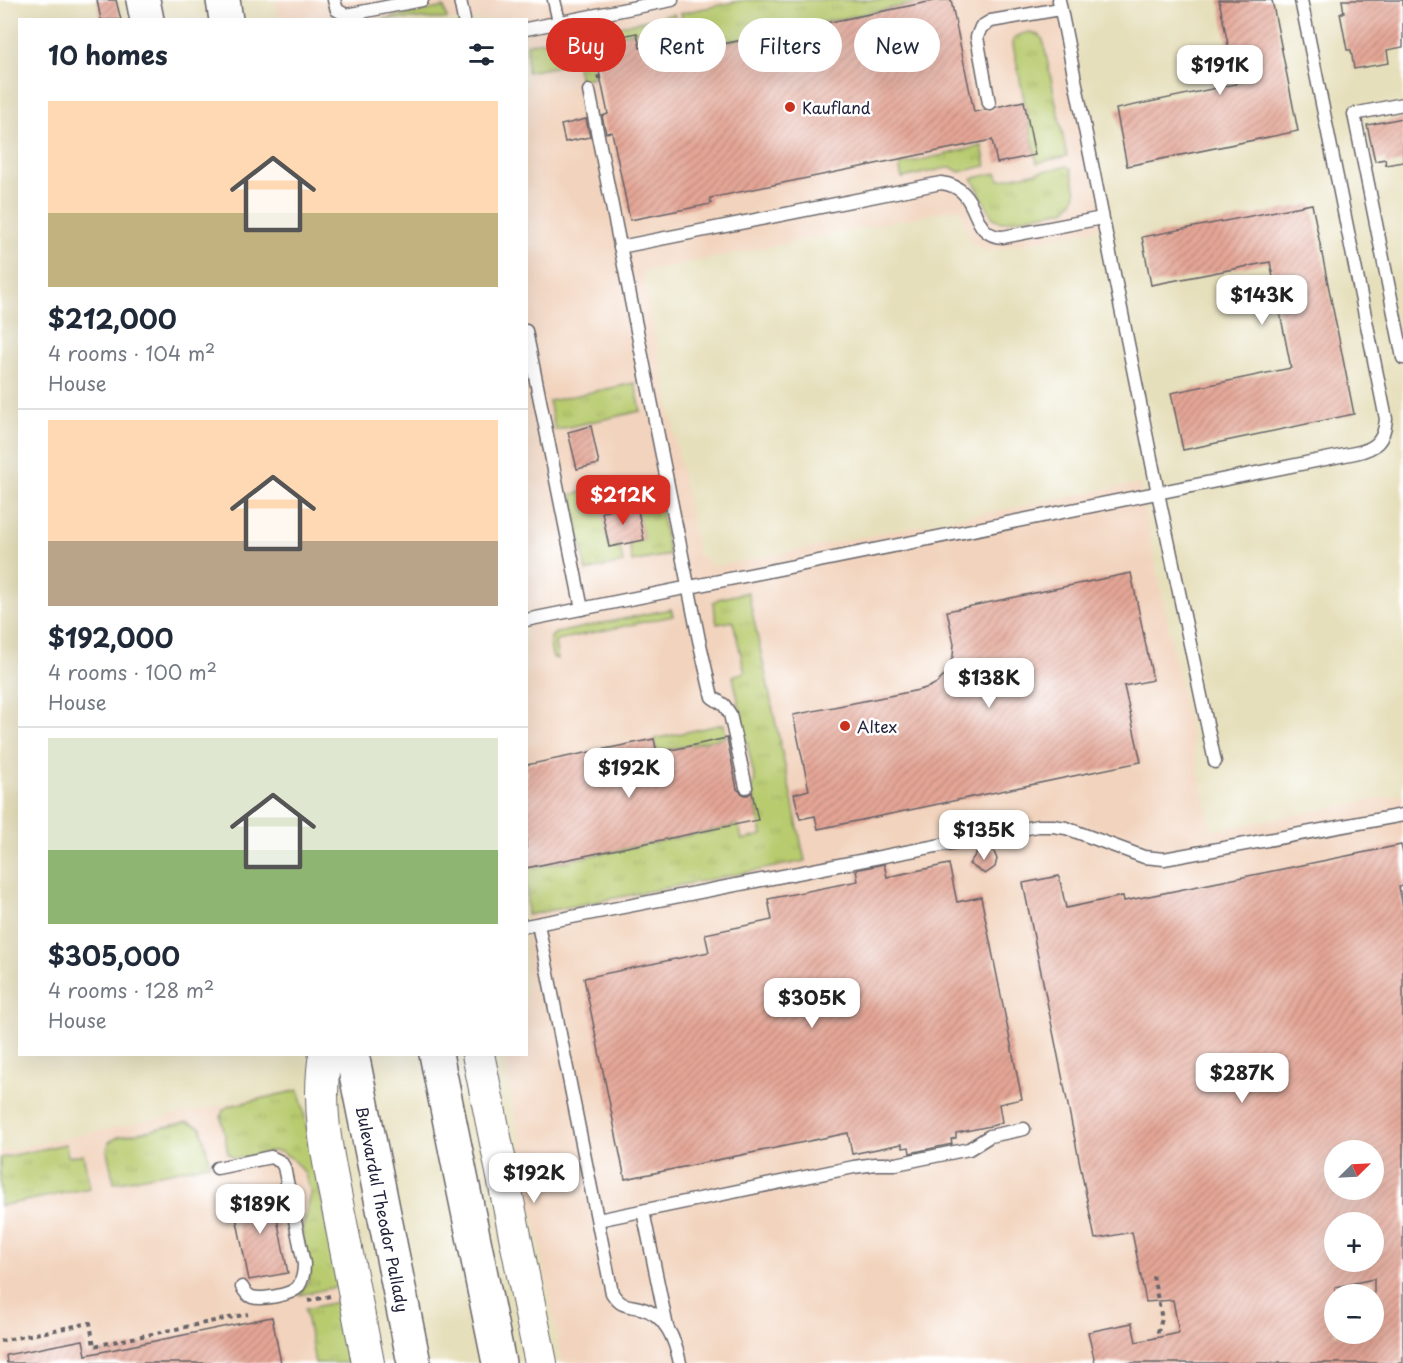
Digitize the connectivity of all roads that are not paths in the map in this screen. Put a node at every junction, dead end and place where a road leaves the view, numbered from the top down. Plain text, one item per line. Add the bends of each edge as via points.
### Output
1 (143, 0) edge
2 (223, 0) edge
3 (334, 0) edge
4 (422, 0) edge
5 (460, 0) edge
6 (554, 0) edge
7 (672, 0) edge
8 (1301, 0) edge
9 (1059, 4) edge
10 (147, 18) edge
11 (226, 18) edge
12 (464, 18) edge
13 (558, 18) edge
14 (581, 18) edge
15 (546, 25) edge
16 (528, 29) edge
17 (589, 91) road end
18 (989, 103) dead end
19 (1403, 104) edge
20 (1102, 218) junction
21 (620, 247) junction
22 (528, 341) edge
23 (1403, 358) edge
24 (1158, 494) junction
25 (688, 587) junction
26 (582, 609) junction
27 (528, 620) edge
28 (1215, 762) dead end
29 (746, 787) dead end
30 (1403, 815) edge
31 (532, 925) edge
32 (325, 1056) edge
33 (352, 1056) edge
34 (436, 1056) edge
35 (478, 1056) edge
36 (1024, 1129) dead end
37 (217, 1168) dead end
38 (643, 1211) junction
39 (598, 1220) junction
40 (242, 1287) dead end
41 (667, 1326) junction
42 (368, 1363) edge
43 (414, 1363) edge
44 (499, 1363) edge
45 (541, 1363) edge
46 (680, 1363) edge

1 - 10 main road
2 - 11 main road
3 - 4 lane via 337,10 346,15
5 - 12 lane
6 - 13 lane
7 - 14 lane
8 - 24 lane via 1384,408 1385,431 1369,450
9 - 18 lane via 981,27 976,38
9 - 20 lane
15 - 16 lane
17 - 21 lane
19 - 23 lane via 1354,114
20 - 21 lane via 994,237 981,227 969,198 951,184 941,183
20 - 24 lane
21 - 25 lane
22 - 26 lane
24 - 25 lane
24 - 28 lane
25 - 26 lane
25 - 29 lane via 712,697 730,714
26 - 27 lane
30 - 31 lane via 1164,860 1144,857 1066,828 1038,826
31 - 39 lane
32 - 42 street via 324,1142
33 - 43 main road, Bulevardul Theodor Pallady
34 - 44 main road
35 - 45 street
36 - 38 lane via 990,1136 969,1149 896,1164 861,1165
37 - 40 lane via 271,1157 285,1167 304,1264 302,1281 291,1292 261,1299 249,1296
38 - 39 lane
38 - 41 lane
39 - 41 lane via 616,1300 651,1312
41 - 46 lane

